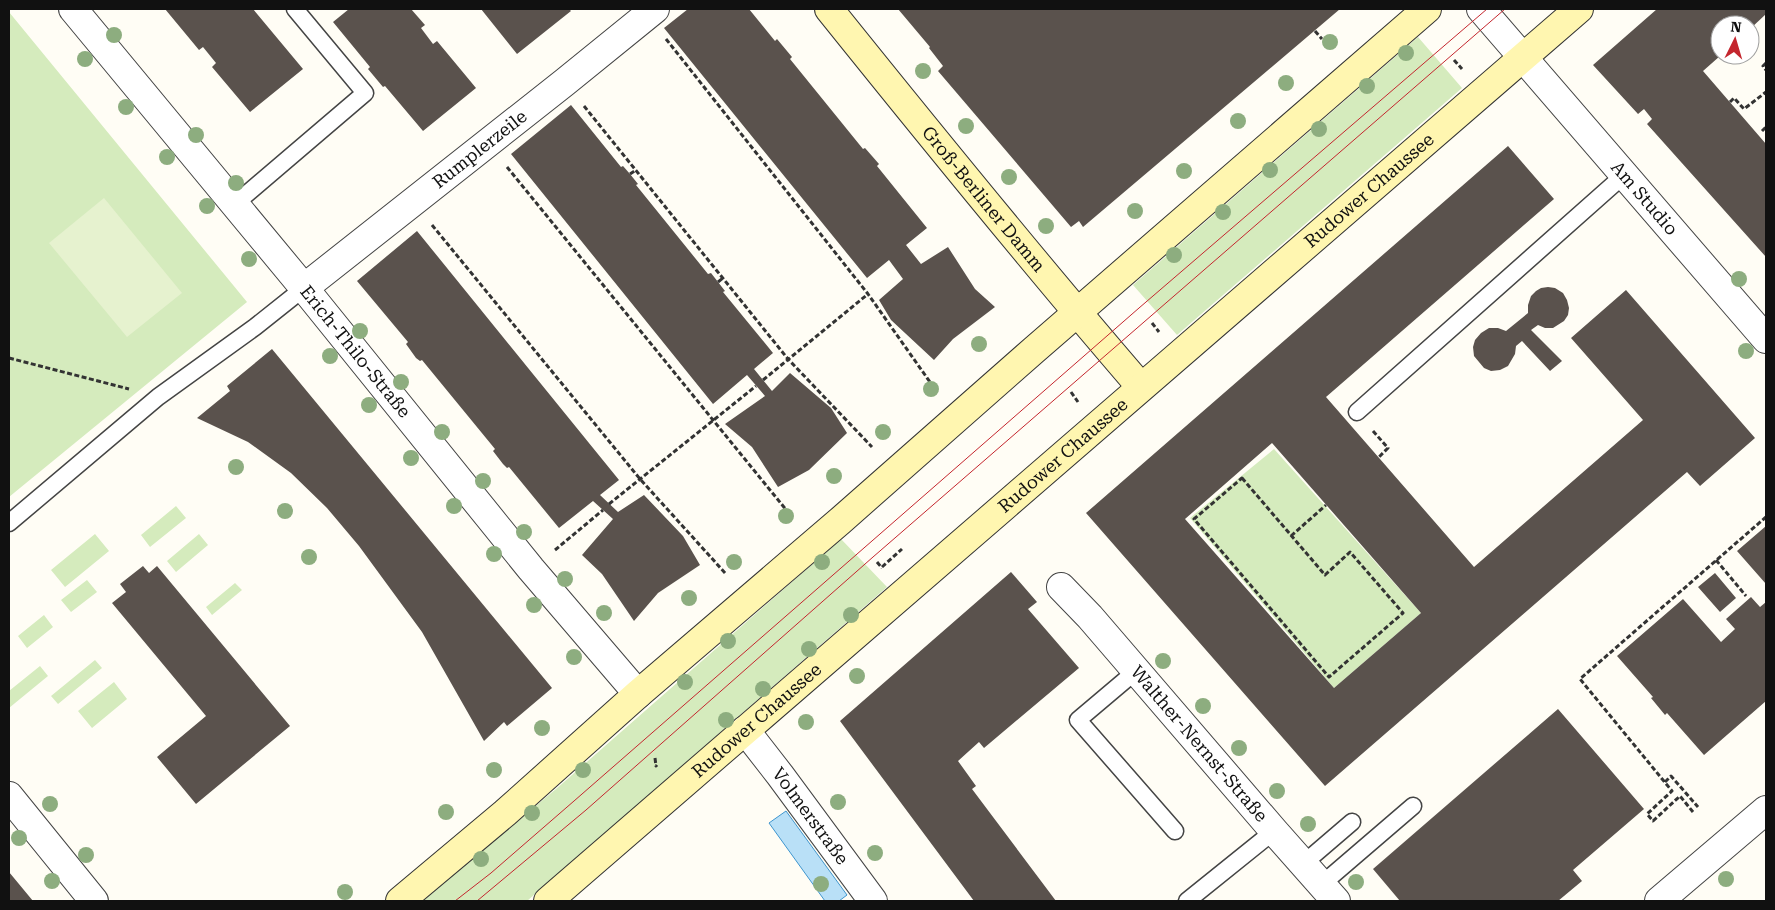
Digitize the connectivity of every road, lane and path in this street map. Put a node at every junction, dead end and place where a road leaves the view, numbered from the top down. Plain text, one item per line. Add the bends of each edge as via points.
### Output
1 (73, 9) edge
2 (294, 9) edge
3 (829, 9) edge
4 (1428, 9) edge
5 (1481, 9) edge
6 (1579, 9) edge
7 (651, 11) edge
8 (1314, 31) dead end
9 (1322, 39) dead end
10 (1523, 56) junction
11 (1766, 63) edge
12 (1766, 70) edge
13 (565, 82) junction
14 (1766, 92) edge
15 (1730, 102) dead end
16 (1766, 127) edge
17 (1762, 131) dead end
18 (488, 143) junction
19 (636, 170) junction
20 (630, 174) dead end
21 (1624, 175) junction
22 (413, 202) junction
23 (235, 204) junction
24 (723, 278) junction
25 (718, 282) dead end
26 (304, 288) junction
27 (868, 294) junction
28 (1078, 313) junction
29 (1766, 339) edge
30 (9, 358) edge
31 (788, 359) junction
32 (763, 380) dead end
33 (756, 386) dead end
34 (1141, 387) junction
35 (937, 392) dead end
36 (158, 397) junction
37 (1357, 412) joint
38 (714, 420) junction
39 (872, 447) dead end
40 (1378, 458) dead end
41 (640, 479) junction
42 (609, 504) dead end
43 (1326, 504) dead end
44 (603, 510) dead end
45 (792, 517) dead end
46 (1766, 517) edge
47 (9, 522) edge
48 (1291, 536) junction
49 (902, 549) dead end
50 (1716, 560) junction
51 (882, 567) dead end
52 (531, 569) junction
53 (726, 574) dead end
54 (1061, 587) dead end
55 (1746, 596) dead end
56 (1136, 671) junction
57 (638, 694) junction
58 (745, 730) junction
59 (1665, 782) junction
60 (9, 796) edge
61 (1413, 806) dead end
62 (1698, 807) dead end
63 (1766, 810) edge
64 (1693, 812) dead end
65 (1352, 822) dead end
66 (1175, 831) dead end
67 (1274, 832) junction
68 (1303, 864) junction
69 (1329, 893) edge
70 (94, 901) edge
71 (400, 901) edge
72 (548, 901) edge
73 (873, 901) edge
74 (1187, 901) edge
75 (1659, 901) edge

1 - 23 street, Erich-Thilo-Straße
2 - 23 lane via 365,93
3 - 28 main road, Groß-Berliner Damm
4 - 28 main road
5 - 10 street, Am Studio
6 - 10 main road, Rudower Chaussee
7 - 13 street, Rumplerzeile
7 - 27 path
8 - 9 path
10 - 21 street, Am Studio
10 - 34 main road, Rudower Chaussee
11 - 12 path via 1763,66
13 - 18 street, Rumplerzeile
13 - 19 path
14 - 15 path via 1744,109 1734,98
16 - 17 path
18 - 22 street, Rumplerzeile
18 - 38 path
19 - 20 path
19 - 24 path
21 - 29 street, Am Studio
21 - 37 lane
22 - 26 street, Rumplerzeile
22 - 41 path
23 - 26 street, Erich-Thilo-Straße
24 - 25 path
24 - 31 path
26 - 36 lane via 256,327
26 - 52 street, Erich-Thilo-Straße
27 - 31 path
27 - 35 path
28 - 34 main road, Groß-Berliner Damm
28 - 57 main road
30 - 36 path
31 - 32 path
31 - 39 path
33 - 38 path
34 - 58 main road, Rudower Chaussee
36 - 47 lane
37 - 40 path via 1388,448
38 - 41 path
38 - 45 path
41 - 42 path
41 - 53 path
43 - 48 path
44 - 52 path
46 - 50 path
48 - 48 path via 1325,575 1350,552 1403,613 1329,677 1194,519 1242,478
49 - 51 path
50 - 55 path
50 - 59 path via 1580,680
52 - 57 street, Erich-Thilo-Straße
54 - 56 street, Walther-Nernst-Straße
56 - 66 lane via 1078,720
56 - 67 street, Walther-Nernst-Straße
57 - 71 main road via 505,813
58 - 72 main road, Rudower Chaussee
58 - 73 street, Volmerstraße
59 - 62 path via 1671,776
59 - 64 path via 1672,791 1647,814 1653,821 1680,796
60 - 70 street
61 - 69 lane
63 - 75 street
65 - 68 lane
67 - 68 street, Walther-Nernst-Straße
67 - 74 lane
68 - 69 street, Walther-Nernst-Straße

